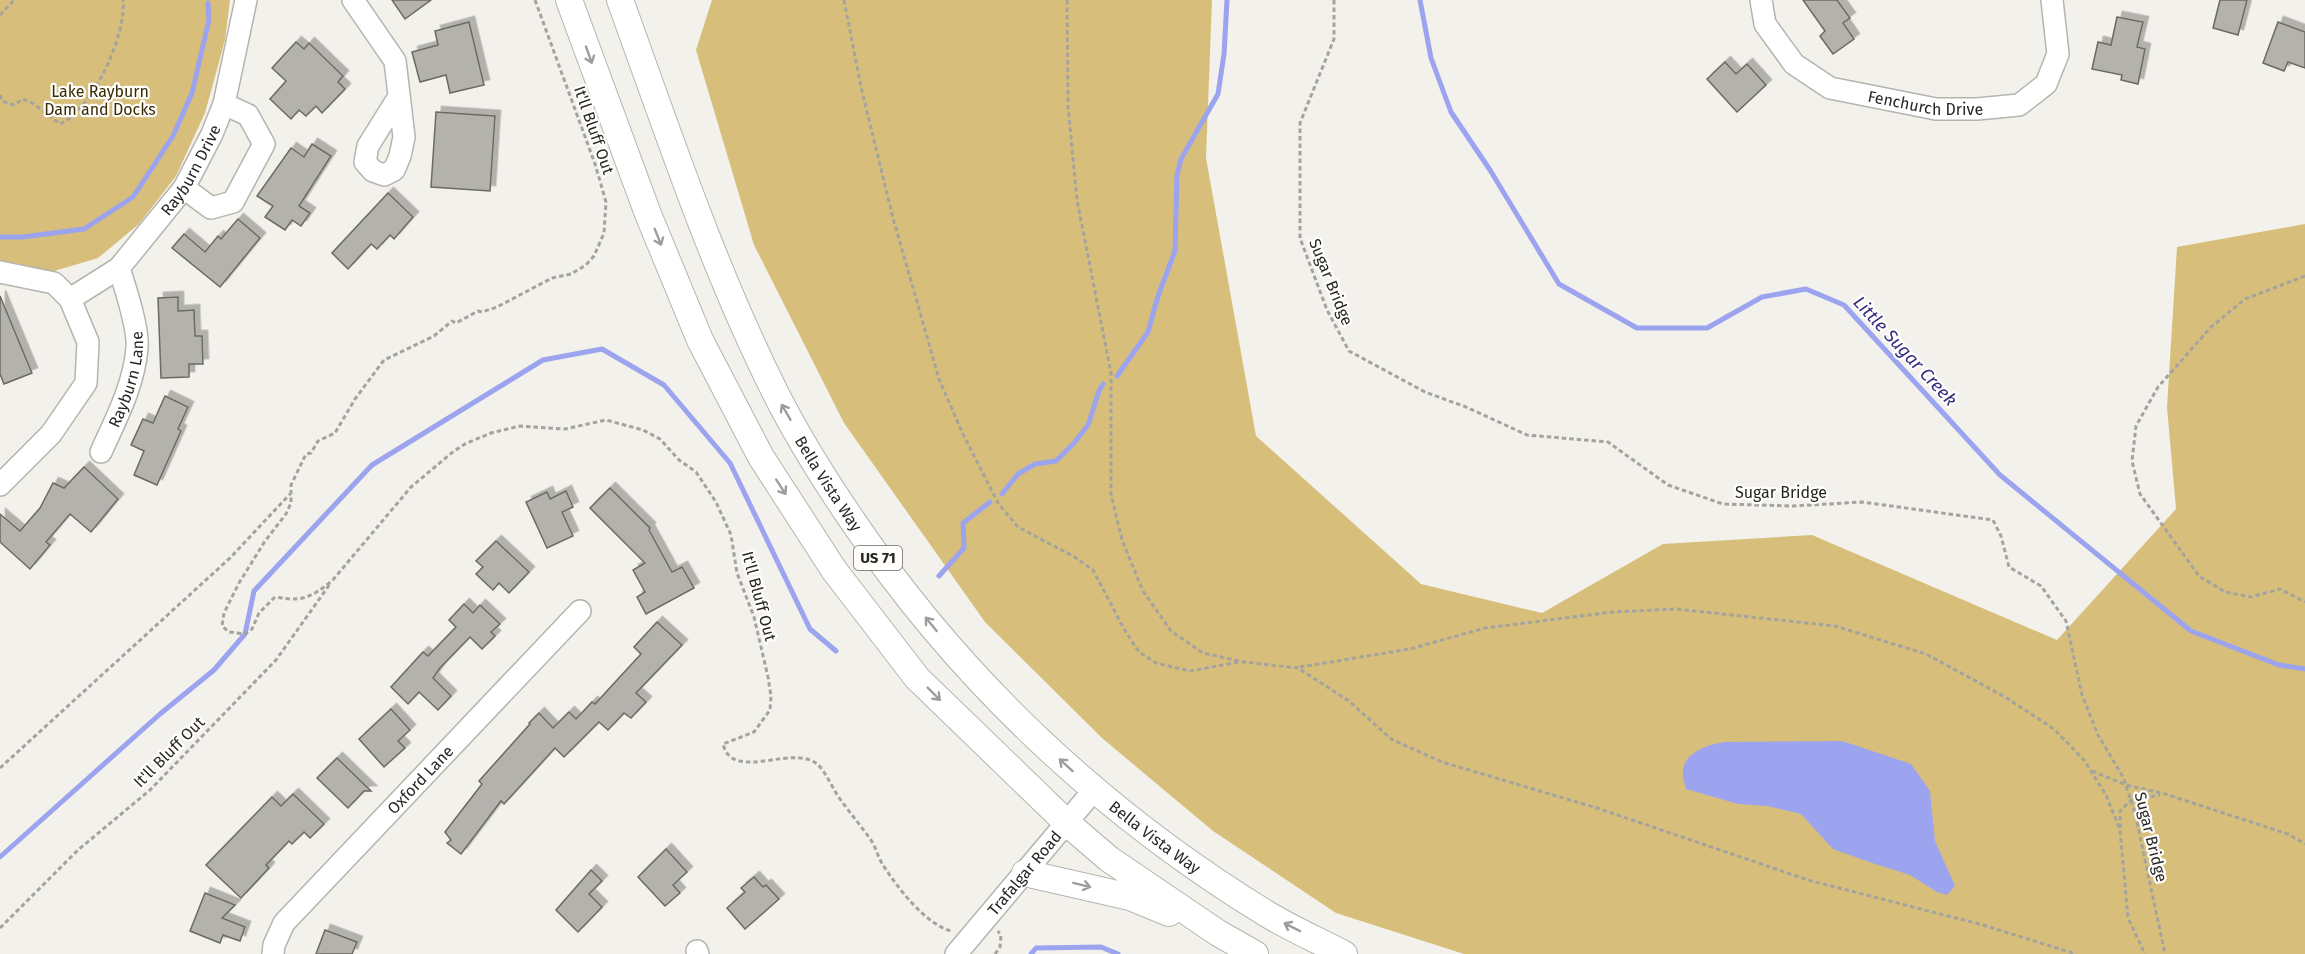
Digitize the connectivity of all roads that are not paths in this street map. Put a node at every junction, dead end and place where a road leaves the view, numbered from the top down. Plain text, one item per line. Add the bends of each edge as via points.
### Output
1 (246, 0) edge
2 (353, 0) edge
3 (569, 0) edge
4 (620, 0) edge
5 (1761, 0) edge
6 (2052, 0) edge
7 (398, 98) dead end
8 (224, 104) junction
9 (184, 188) junction
10 (119, 268) junction
11 (0, 272) edge
12 (70, 299) junction
13 (101, 452) dead end
14 (0, 485) edge
15 (580, 611) dead end
16 (1094, 790) junction
17 (1067, 823) junction
18 (1025, 873) junction
19 (1218, 933) junction
20 (273, 954) edge
21 (956, 954) edge
22 (1255, 954) edge
23 (1344, 954) edge

1 - 8 street, Rayburn Drive
2 - 7 street via 395,61
3 -> 17 main road, US 71 via 648,214 700,340 761,457 834,570 917,678
16 -> 4 main road, Bella Vista Way / US 71 via 1031,734 963,663 880,561 824,478 776,394 721,274
5 - 6 street, Fenchurch Drive via 1765,24 1794,64 1830,88 1936,109 2019,105 2046,84 2058,54
8 - 9 street, Rayburn Drive
8 - 9 street via 248,115 264,144 233,202 211,208
9 - 10 street, Rayburn Drive
10 - 12 street, Rayburn Drive
10 - 13 street, Rayburn Lane via 138,347 127,395
11 - 12 street via 54,284
12 - 14 street via 88,342 87,383 51,434
15 - 20 street, Oxford Lane via 284,923
16 - 17 street, Trafalgar Road
23 -> 16 main road, Bella Vista Way / US 71 via 1268,915 1159,841
17 - 18 street, Trafalgar Road
17 - 19 main road, US 71 via 1109,859
18 -> 19 main road via 1130,897
18 - 21 street, Trafalgar Road
19 - 22 main road, US 71

